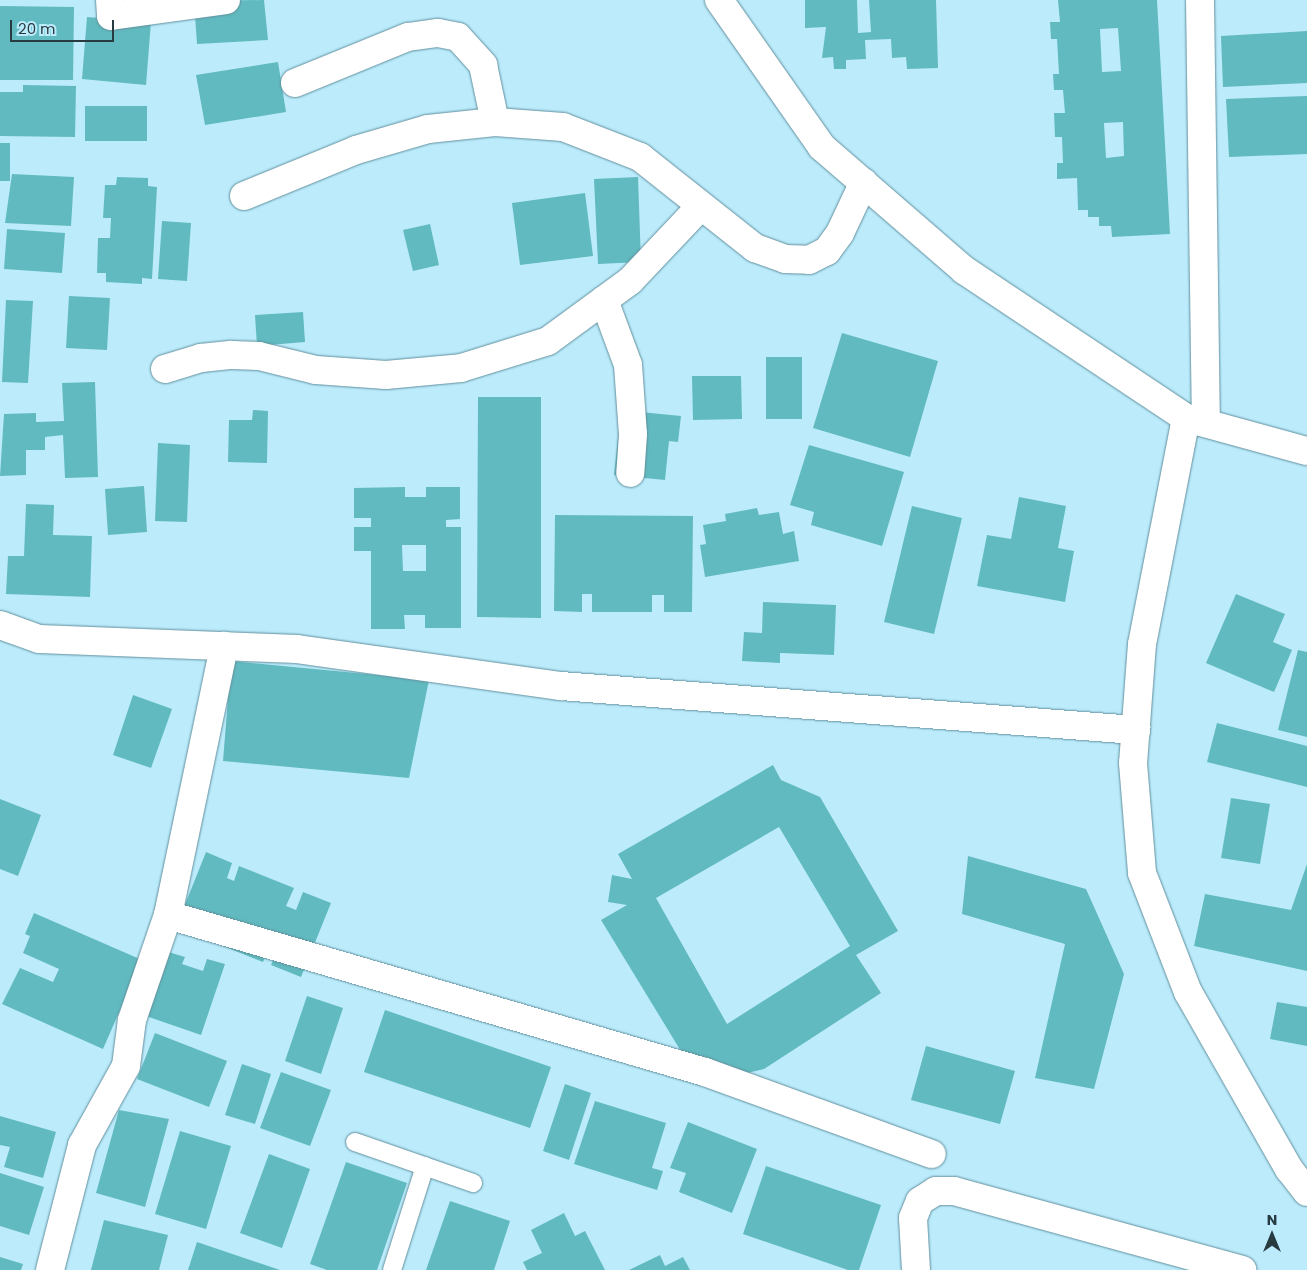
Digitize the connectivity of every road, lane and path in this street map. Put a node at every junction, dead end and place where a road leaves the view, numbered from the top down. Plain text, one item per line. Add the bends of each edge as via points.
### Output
1 (110, 0) edge
2 (226, 0) edge
3 (719, 0) edge
4 (1200, 0) edge
5 (296, 83) dead end
6 (495, 122) junction
7 (864, 182) junction
8 (244, 196) dead end
9 (700, 207) junction
10 (604, 300) junction
11 (165, 369) dead end
12 (1196, 421) junction
13 (1307, 451) edge
14 (630, 474) dead end
15 (0, 625) edge
16 (224, 646) junction
17 (1136, 730) junction
18 (168, 915) junction
19 (355, 1142) dead end
20 (932, 1154) dead end
21 (425, 1166) junction
22 (474, 1183) dead end
23 (1307, 1192) edge
24 (50, 1270) edge
25 (392, 1270) edge
26 (916, 1270) edge
27 (1242, 1270) edge

1 - 2 street via 111,16
3 - 7 street via 822,147
4 - 12 street
5 - 6 street via 408,38 438,33 458,38 483,65
6 - 8 street via 428,129 356,150
6 - 9 street via 563,127 640,157
7 - 9 street via 840,233 827,251 809,260 785,259 755,248
7 - 12 street via 964,270
9 - 10 street via 630,281
10 - 11 street via 548,341 461,368 386,375 316,370 259,356 232,355 201,358
10 - 14 street via 628,365 633,434
12 - 13 street
12 - 17 street via 1142,644
15 - 16 street via 39,639
16 - 17 street via 297,649 561,686
16 - 18 street
17 - 23 street via 1133,763 1142,872 1188,992 1289,1169
18 - 20 street via 705,1072
18 - 24 street via 132,1020 126,1066 82,1144
19 - 21 lane
21 - 22 lane
21 - 25 lane
26 - 27 street via 913,1218 920,1201 936,1191 954,1191

